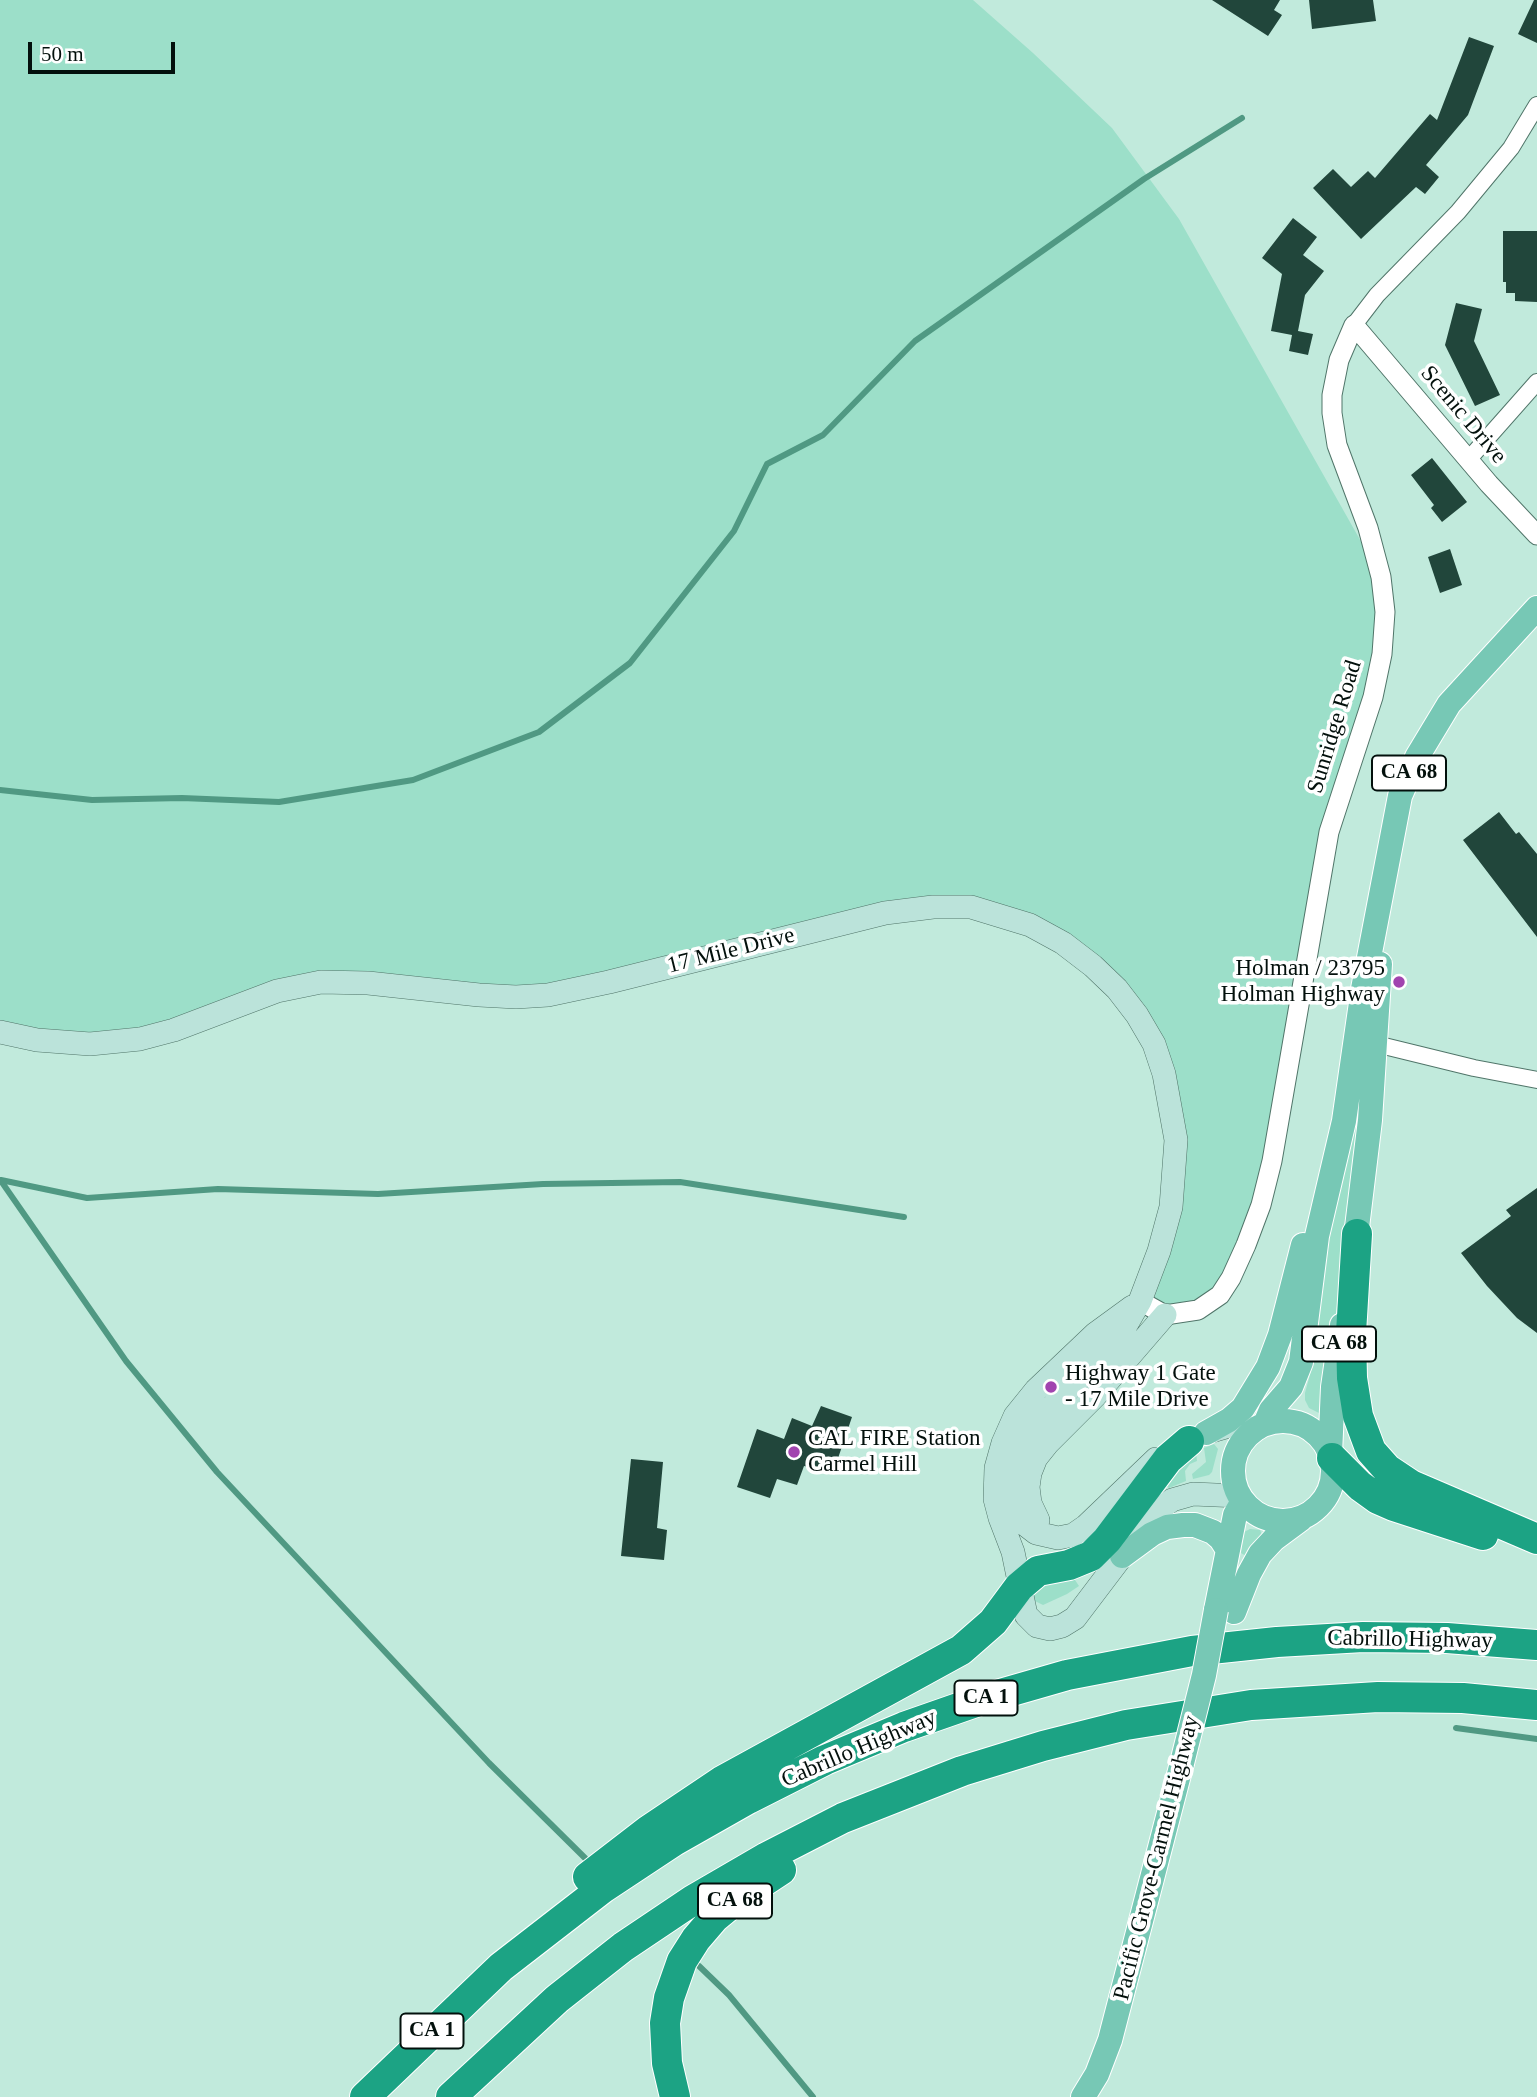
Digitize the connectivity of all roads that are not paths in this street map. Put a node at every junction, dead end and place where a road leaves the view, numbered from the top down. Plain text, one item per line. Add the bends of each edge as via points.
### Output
1 (1537, 106) edge
2 (1354, 325) junction
3 (1537, 382) edge
4 (1468, 460) junction
5 (1537, 535) edge
6 (1537, 608) edge
7 (1379, 914) junction
8 (0, 1032) edge
9 (1376, 1044) junction
10 (1537, 1080) edge
11 (1326, 1194) junction
12 (1357, 1234) junction
13 (1140, 1301) junction
14 (1166, 1315) junction
15 (1261, 1427) junction
16 (1198, 1437) junction
17 (1331, 1456) junction
18 (1241, 1499) junction
19 (1306, 1516) junction
20 (1058, 1538) junction
21 (1537, 1539) edge
22 (1228, 1550) junction
23 (1537, 1553) edge
24 (1122, 1556) junction
25 (1019, 1587) junction
26 (1225, 1611) junction
27 (1537, 1644) edge
28 (1537, 1705) edge
29 (922, 1785) junction
30 (501, 1967) junction
31 (1110, 2040) junction
32 (365, 2097) edge
33 (451, 2097) edge
34 (675, 2097) edge
35 (1083, 2097) edge
36 (1102, 2097) edge

1 - 2 street, Sunridge Road via 1511,148 1467,201
2 - 4 street, Scenic Drive
2 - 14 street, Sunridge Road via 1339,360 1332,413 1337,445 1381,577 1385,612 1378,676 1329,832 1261,1205 1220,1295 1198,1310
3 - 4 street
4 - 5 street, Scenic Drive
6 - 7 main road, CA 68 via 1456,695 1417,757 1398,805
7 - 9 main road, CA 68
7 - 11 main road, CA 68 via 1359,1011 1344,1121
8 - 13 main road, 17 Mile Drive via 90,1044 140,1039 277,991 321,982 479,995 548,995 885,913 971,907 1030,925 1063,943 1117,989 1154,1044 1172,1107 1175,1169 1171,1207
9 - 10 street
9 - 12 main road, CA 68
11 - 15 main road, CA 68 via 1299,1369
11 - 16 main road via 1300,1252 1268,1367 1243,1408
12 - 17 main road, CA 68 via 1335,1371
12 - 21 highway via 1352,1378 1358,1416 1371,1451 1411,1485
13 - 14 street
13 - 20 main road, 17 Mile Drive via 1118,1339 1036,1423 1018,1450 1011,1478 1015,1507 1030,1529
13 - 25 main road via 1062,1364 1008,1429 994,1489
14 - 20 main road via 1036,1458 1028,1495 1041,1525
15 - 16 main road via 1229,1426
15 - 17 main road via 1277,1422 1302,1425 1318,1436
15 - 18 main road, CA 68 via 1242,1445 1236,1460 1235,1486
16 - 20 main road via 1155,1459 1080,1530
16 - 25 highway via 1168,1459 1096,1552 1078,1562 1038,1571
17 - 19 main road, CA 68 via 1329,1492
17 - 23 highway via 1377,1499
18 - 19 main road via 1273,1520
18 - 22 main road, Pacific Grove-Carmel Highway / CA 68
18 - 24 main road via 1193,1494 1172,1500 1154,1514
19 - 26 main road, Pacific Grove-Carmel Highway / CA 68 via 1260,1554
22 - 24 main road via 1213,1532 1183,1525 1152,1534
22 - 26 main road, Pacific Grove-Carmel Highway / CA 68
24 - 25 main road via 1081,1612 1056,1629 1031,1621
25 - 30 highway via 993,1622 961,1650 722,1781 624,1847 560,1902
26 - 31 main road, Pacific Grove-Carmel Highway / CA 68, bridge via 1204,1675
27 - 30 highway, Cabrillo Highway / CA 1 via 1447,1637 1277,1642 1109,1666 986,1698 865,1743 748,1799 603,1888
28 - 29 highway, CA 1 via 1378,1697 1241,1706 1084,1735
29 - 33 highway, CA 1 via 804,1838 658,1923 557,1999
29 - 34 highway, CA 68 via 749,1890 696,1939 677,1973 665,2023
30 - 32 highway, Cabrillo Highway / CA 1
31 - 35 main road, Pacific Grove-Carmel Highway / CA 68
31 - 36 main road, Pacific Grove-Carmel Highway / CA 68

